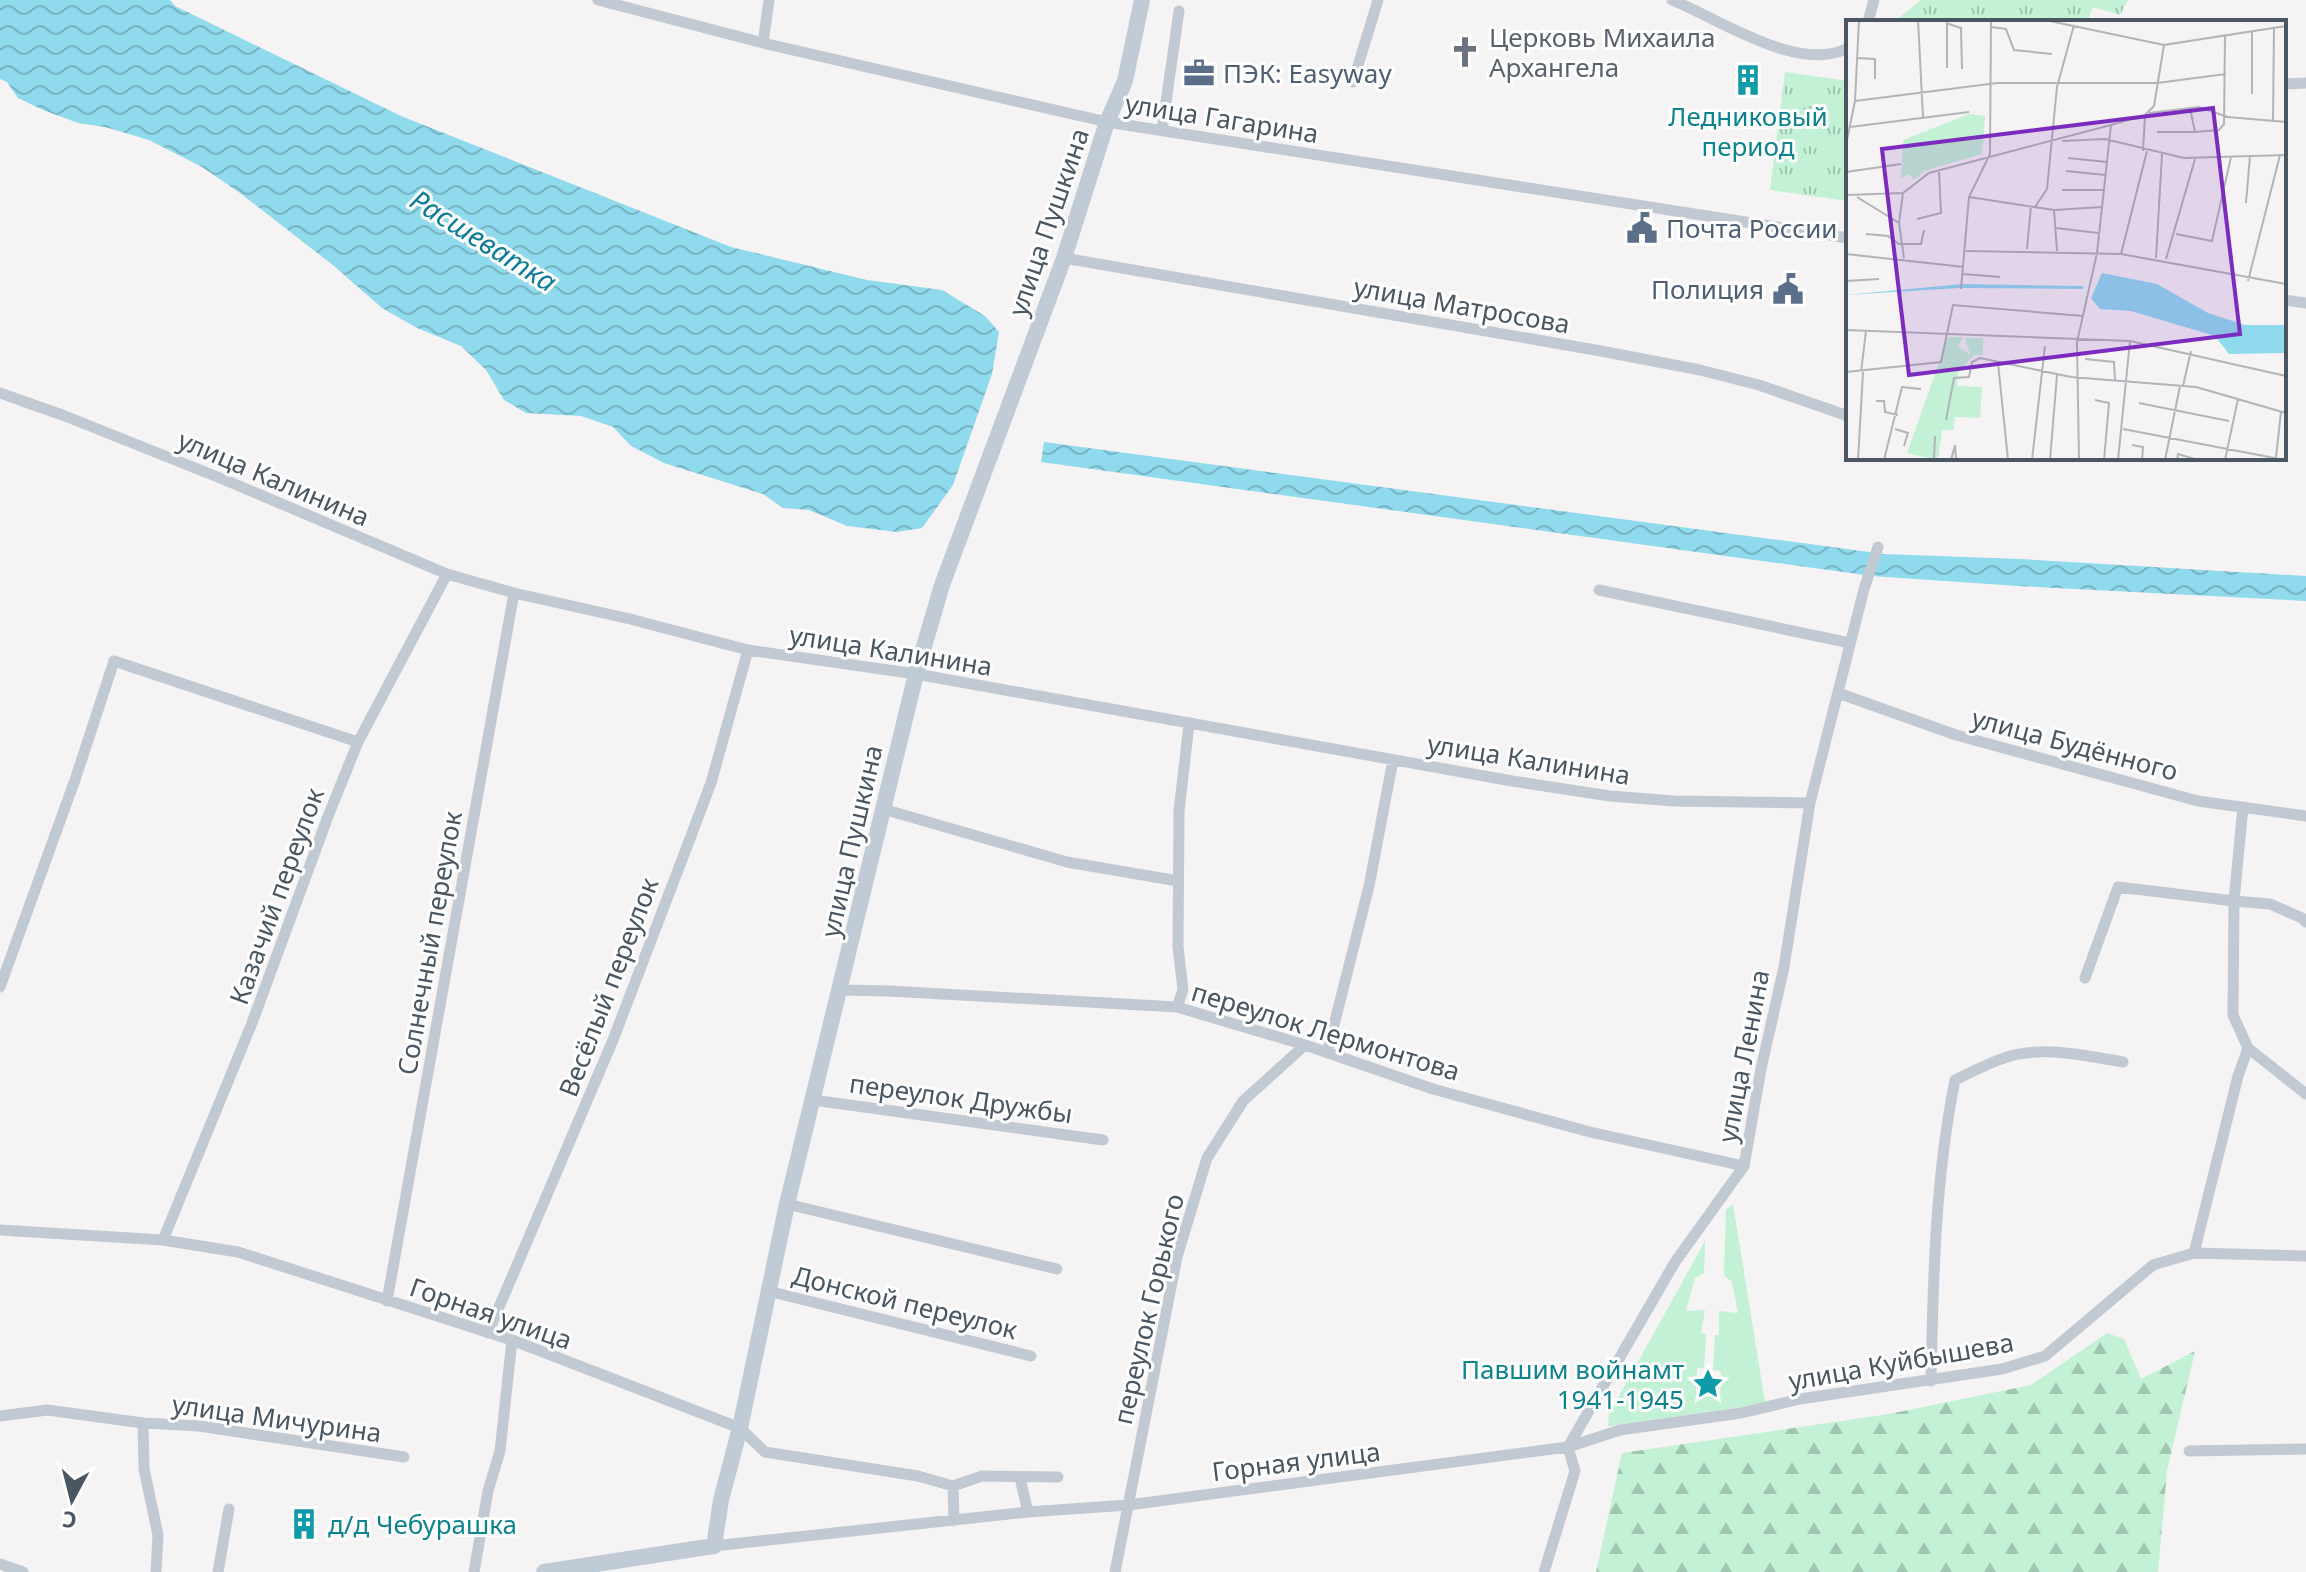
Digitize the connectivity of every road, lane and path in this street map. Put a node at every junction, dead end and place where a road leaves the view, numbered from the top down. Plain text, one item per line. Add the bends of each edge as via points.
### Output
1 (598, 0) edge
2 (769, 0) edge
3 (1142, 0) edge
4 (1378, 0) edge
5 (1672, 0) edge
6 (1874, 0) edge
7 (1688, 3) edge
8 (1179, 11) dead end
9 (1869, 20) edge
10 (763, 43) junction
11 (1846, 49) edge
12 (1353, 82) dead end
13 (2306, 83) edge
14 (2286, 84) edge
15 (1107, 122) junction
16 (1162, 130) junction
17 (1846, 238) edge
18 (1064, 258) junction
19 (2286, 300) edge
20 (2306, 303) edge
21 (0, 393) edge
22 (1846, 415) edge
23 (1878, 547) dead end
24 (447, 574) junction
25 (1599, 590) dead end
26 (514, 593) junction
27 (1850, 643) junction
28 (748, 650) junction
29 (916, 674) junction
30 (1838, 693) junction
31 (1189, 724) junction
32 (358, 742) junction
33 (1393, 760) junction
34 (1810, 803) junction
35 (2243, 807) junction
36 (883, 809) junction
37 (2306, 816) edge
38 (1178, 881) junction
39 (2234, 901) junction
40 (2306, 922) edge
41 (2085, 978) dead end
42 (0, 987) edge
43 (840, 990) junction
44 (1177, 1007) junction
45 (1305, 1045) junction
46 (2248, 1048) junction
47 (1327, 1053) junction
48 (2123, 1062) dead end
49 (2306, 1094) edge
50 (813, 1100) junction
51 (1103, 1140) dead end
52 (1744, 1166) junction
53 (787, 1204) junction
54 (0, 1230) edge
55 (163, 1240) junction
56 (2194, 1253) junction
57 (2306, 1256) edge
58 (1057, 1269) dead end
59 (768, 1291) junction
60 (387, 1301) junction
61 (488, 1333) junction
62 (512, 1340) junction
63 (1031, 1356) dead end
64 (1931, 1381) junction
65 (0, 1416) edge
66 (143, 1423) junction
67 (740, 1428) junction
68 (1568, 1447) junction
69 (2306, 1449) edge
70 (2189, 1451) dead end
71 (404, 1457) dead end
72 (1058, 1477) dead end
73 (1020, 1478) junction
74 (953, 1486) junction
75 (1128, 1505) junction
76 (229, 1509) dead end
77 (1028, 1512) junction
78 (954, 1521) junction
79 (714, 1546) junction
80 (0, 1564) edge
81 (23, 1572) edge
82 (156, 1572) edge
83 (218, 1572) edge
84 (474, 1572) edge
85 (544, 1572) edge
86 (1115, 1572) edge
87 (1544, 1572) edge

1 - 10 street, улица Гагарина
2 - 10 street
3 - 15 main road, улица Пушкина via 1125,81
4 - 12 street
5 - 7 street
6 - 9 street
7 - 11 street via 1776,48 1804,55 1834,55
8 - 16 street
10 - 15 street, улица Гагарина
13 - 14 street
15 - 16 street, улица Гагарина
15 - 18 main road, улица Пушкина
16 - 17 street, улица Гагарина
18 - 22 street, улица Матросова via 1700,370
18 - 29 main road, улица Пушкина via 942,585
19 - 20 street
21 - 24 street, улица Калинина
23 - 27 street, улица Ленина
24 - 26 street, улица Калинина
24 - 32 street, Казачий переулок
25 - 27 street
26 - 28 street, улица Калинина
26 - 60 street, Солнечный переулок
27 - 30 street, улица Ленина
28 - 29 street, улица Калинина
28 - 61 street, Весёлый переулок via 711,783 683,857 613,1040
29 - 31 street, улица Калинина
29 - 36 main road, улица Пушкина
30 - 34 street, улица Ленина
30 - 35 street, улица Будённого via 1956,735 2198,801
31 - 33 street, улица Калинина
31 - 38 street
32 - 42 street via 114,661
32 - 55 street, Казачий переулок
33 - 34 street, улица Калинина via 1610,796
33 - 47 street via 1369,886
34 - 52 street, улица Ленина
35 - 37 street, улица Будённого
35 - 39 street
36 - 38 street via 1067,862
36 - 43 main road, улица Пушкина
38 - 44 street via 1183,990
39 - 40 street via 2270,904
39 - 41 street via 2118,887
39 - 46 street via 2233,1015
43 - 44 street, переулок Лермонтова
43 - 50 main road, улица Пушкина
44 - 45 street, переулок Лермонтова
45 - 47 street, переулок Лермонтова
45 - 75 street, переулок Горького via 1243,1101 1207,1158 1177,1257
46 - 49 street
46 - 56 street
47 - 52 street, переулок Лермонтова via 1490,1105
48 - 64 street via 2032,1052 1955,1080 1933,1280
50 - 51 street, переулок Дружбы
50 - 53 main road, улица Пушкина
52 - 68 street, улица Ленина via 1675,1262
53 - 58 street
53 - 59 main road, улица Пушкина
54 - 55 street, Горная улица
55 - 60 street, Горная улица via 238,1252
56 - 57 street, улица Куйбышева
56 - 64 street, улица Куйбышева via 2153,1265 2045,1356
59 - 63 street, Донской переулок
59 - 67 main road, улица Пушкина
60 - 61 street, Горная улица
61 - 62 street, Горная улица
62 - 67 street, Горная улица
62 - 84 street via 500,1451
64 - 68 street, улица Куйбышева via 1620,1430
65 - 66 street, улица Мичурина via 47,1410
66 - 71 street, улица Мичурина via 199,1426
66 - 82 street, улица Мичурина via 144,1469 158,1535
67 - 74 street, Горная улица via 765,1452
67 - 79 main road, улица Пушкина
68 - 75 street, Горная улица
68 - 87 street via 1575,1471
69 - 70 street
72 - 73 street, Горная улица
73 - 74 street, Горная улица via 982,1476
73 - 77 street
74 - 78 street
75 - 77 street, Горная улица
75 - 86 street, переулок Горького
76 - 83 street
77 - 78 street, Горная улица
78 - 79 street, Горная улица
79 - 85 main road
80 - 81 street

